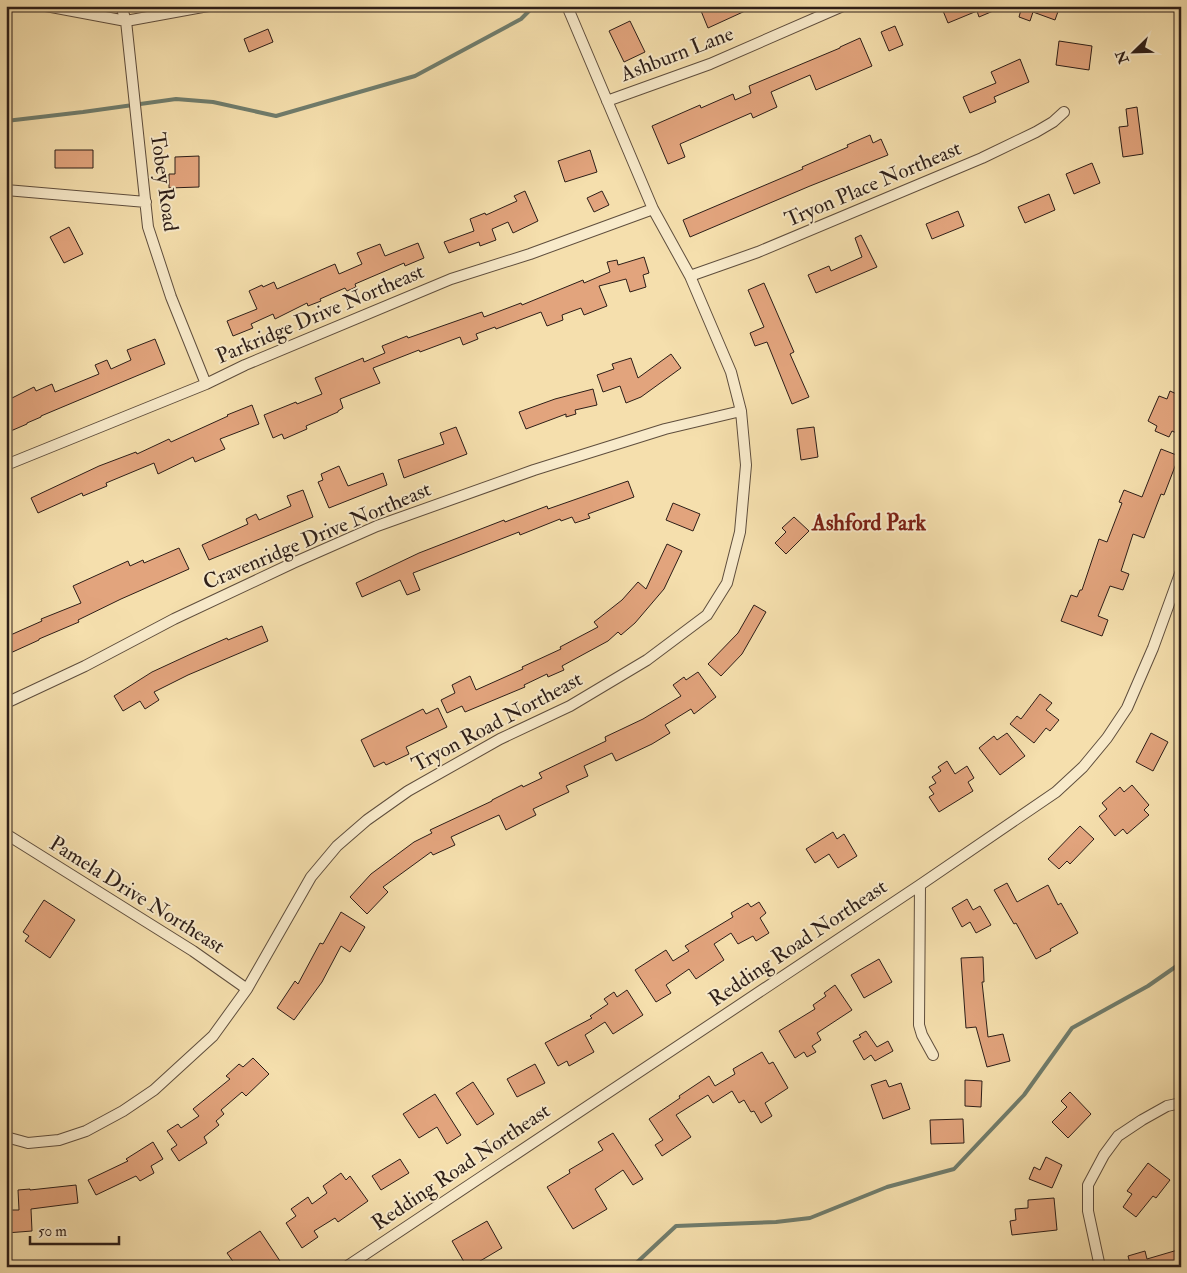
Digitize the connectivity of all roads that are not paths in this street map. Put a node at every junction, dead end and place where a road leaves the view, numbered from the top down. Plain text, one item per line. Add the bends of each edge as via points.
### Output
1 (46, 6) edge
2 (121, 6) edge
3 (208, 6) edge
4 (567, 6) edge
5 (843, 6) edge
6 (126, 21) junction
7 (607, 101) junction
8 (1064, 112) dead end
9 (6, 190) edge
10 (146, 202) junction
11 (653, 208) junction
12 (690, 276) junction
13 (206, 384) junction
14 (741, 411) junction
15 (6, 465) edge
16 (1181, 570) edge
17 (6, 703) edge
18 (6, 834) edge
19 (920, 885) junction
20 (247, 989) junction
21 (933, 1054) dead end
22 (1181, 1103) edge
23 (6, 1138) edge
24 (346, 1267) edge
25 (1100, 1267) edge

1 - 6 street
2 - 6 street, Tobey Road
3 - 6 street
4 - 7 street, Tryon Road Northeast
5 - 7 street, Ashburn Lane via 710,64
6 - 10 street, Tobey Road
7 - 11 street, Tryon Road Northeast
8 - 12 street, Tryon Place Northeast via 1036,132 982,158 758,252
9 - 10 street
10 - 13 street, Tobey Road via 148,227 171,297
11 - 12 street, Tryon Road Northeast
11 - 13 street, Parkridge Drive Northeast via 530,254 451,278
12 - 14 street, Tryon Road Northeast via 731,372
13 - 15 street, Parkridge Drive Northeast
14 - 17 street, Cravenridge Drive Northeast via 665,429 543,467 377,526 174,619
14 - 20 street, Tryon Road Northeast via 746,465 740,532 727,583 707,615 647,660 570,706 500,739 408,791 367,820 337,846 311,878
16 - 19 street, Redding Road Northeast via 1127,708 1083,767 1056,792
18 - 20 street, Pamela Drive Northeast via 193,951
19 - 21 street via 919,1025
19 - 24 street, Redding Road Northeast
20 - 23 street, Tryon Road Northeast via 213,1036 154,1090 123,1111 86,1131 59,1140 28,1143
22 - 25 street via 1167,1106 1118,1136 1088,1185 1088,1210

